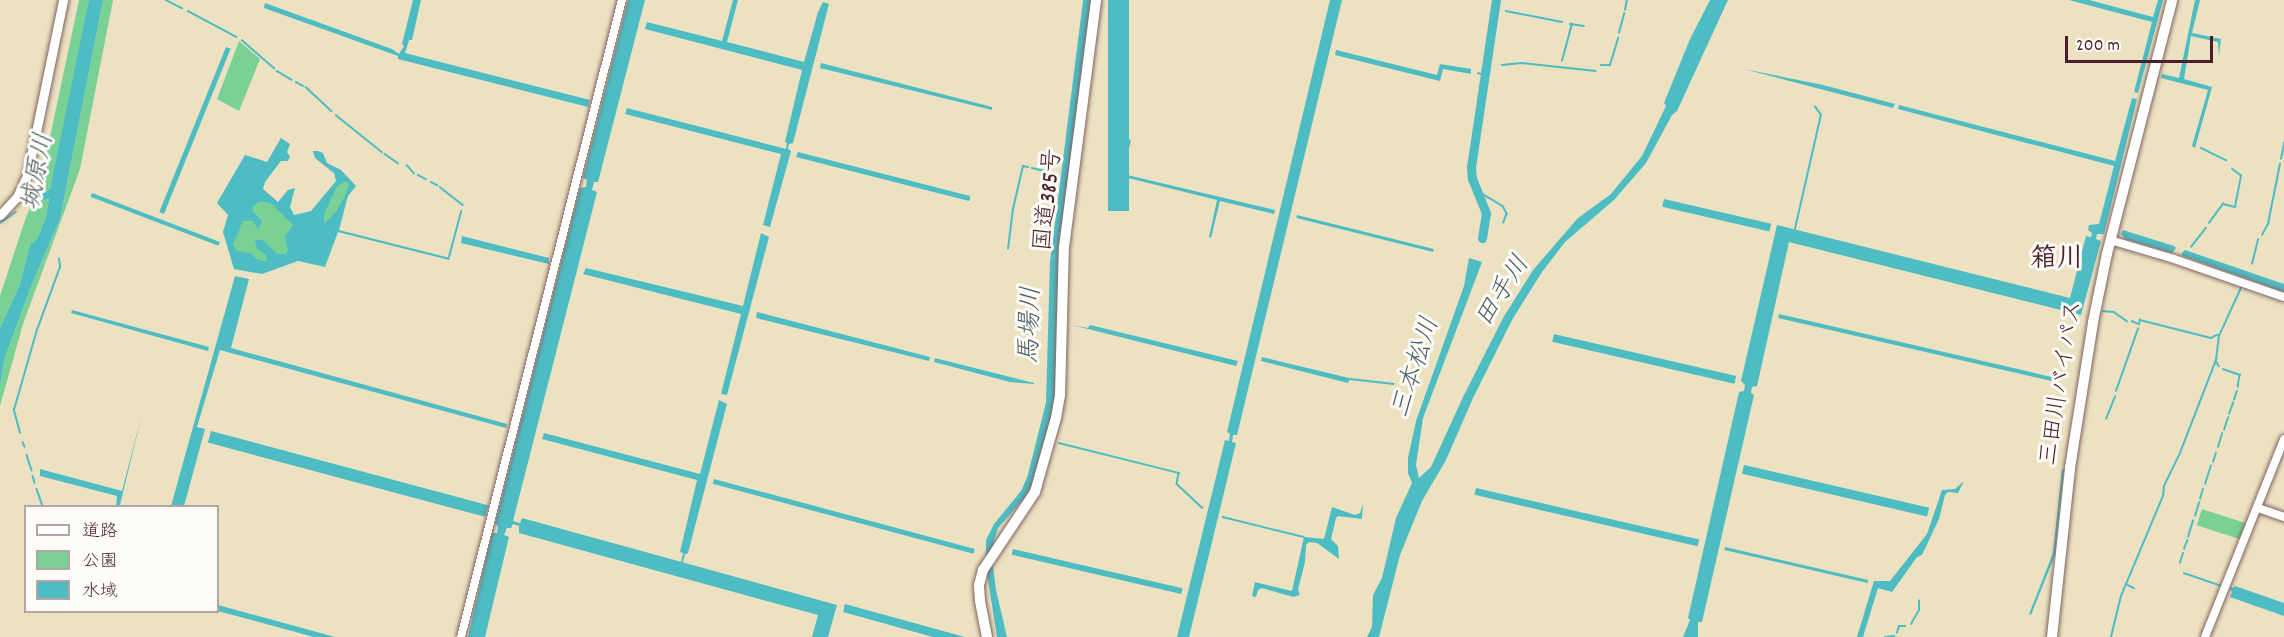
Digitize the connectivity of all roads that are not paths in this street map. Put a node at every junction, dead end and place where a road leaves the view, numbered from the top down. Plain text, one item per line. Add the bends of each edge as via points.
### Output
1 (63, 0) edge
2 (622, 0) edge
3 (1096, 0) edge
4 (2172, 0) edge
5 (0, 215) edge
6 (2110, 240) junction
7 (2284, 297) edge
8 (2284, 439) edge
9 (2258, 508) junction
10 (2284, 517) edge
11 (461, 637) edge
12 (987, 637) edge
13 (2052, 637) edge
14 (2205, 637) edge

1 - 5 main road via 27,176 17,197
2 - 11 street
3 - 12 highway, 国道385号 via 1064,247 1056,418 1035,492 983,570 979,585
4 - 6 highway, 三田川バイパス
6 - 7 street
6 - 13 highway, 三田川バイパス via 2084,367
8 - 9 street
9 - 10 street
9 - 14 street

